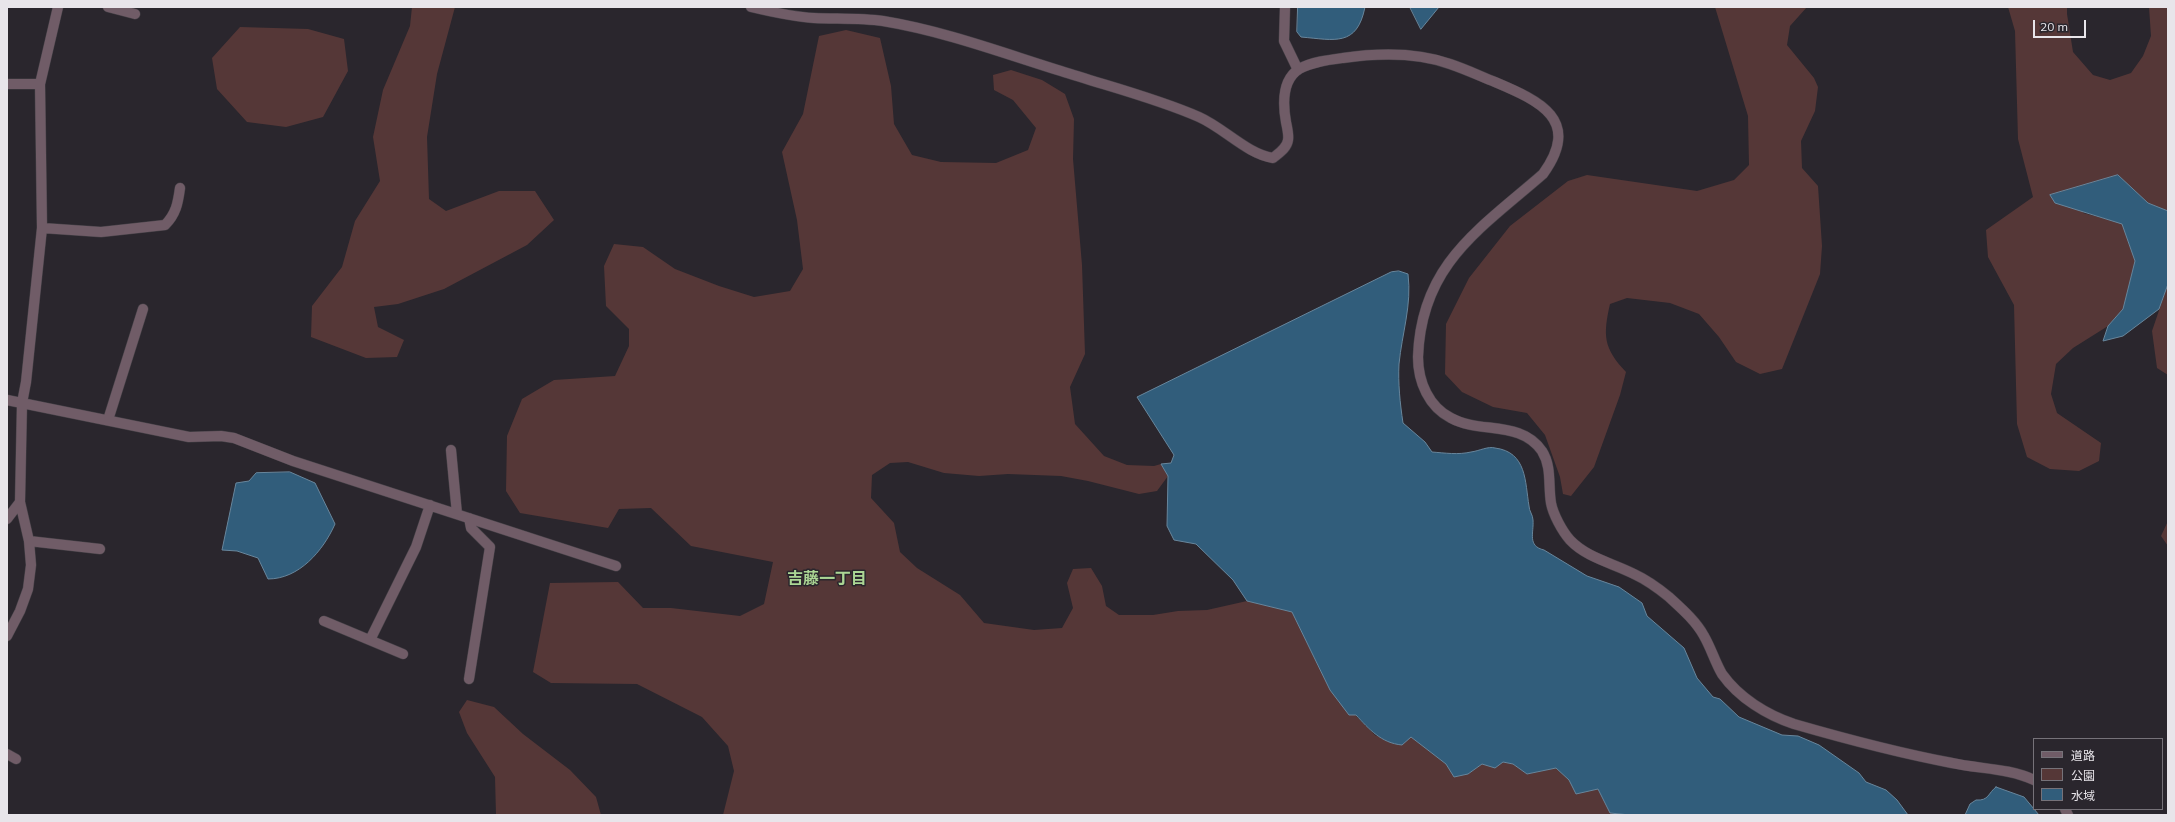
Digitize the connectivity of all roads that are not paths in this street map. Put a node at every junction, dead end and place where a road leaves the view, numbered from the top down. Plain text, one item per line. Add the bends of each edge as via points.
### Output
1 (58, 7) edge
2 (108, 7) edge
3 (751, 7) edge
4 (1285, 7) edge
5 (135, 14) dead end
6 (1298, 70) junction
7 (7, 84) edge
8 (40, 84) junction
9 (180, 188) dead end
10 (42, 228) junction
11 (143, 309) dead end
12 (7, 400) edge
13 (22, 403) junction
14 (108, 420) junction
15 (451, 450) dead end
16 (20, 502) junction
17 (430, 505) junction
18 (457, 514) junction
19 (469, 518) junction
20 (7, 519) edge
21 (29, 541) junction
22 (100, 549) dead end
23 (616, 566) dead end
24 (324, 620) dead end
25 (7, 636) edge
26 (370, 640) junction
27 (404, 654) dead end
28 (469, 679) dead end
29 (2033, 780) edge

1 - 8 street
2 - 5 street
3 - 6 street via 812,18 882,21 920,28 1199,117 1230,134 1260,156 1273,158 1282,151 1288,140 1284,98 1288,82
4 - 6 street via 1284,41
6 - 29 street via 1326,60 1372,54 1427,58 1450,63 1530,97 1552,117 1558,131 1552,162 1543,174 1457,251 1436,281 1421,330 1418,366 1427,394 1435,407 1450,418 1465,425 1516,431 1531,440 1542,452 1549,470 1551,505 1568,538 1582,550 1637,575 1669,597 1703,633 1722,673 1740,693 1764,711 1792,723 1905,753 2005,771
7 - 8 street
8 - 10 street
9 - 10 street via 173,218 166,225 101,232
10 - 13 street
11 - 14 street
12 - 13 street
13 - 14 street
13 - 16 street
14 - 17 street via 189,437 234,438 293,461
15 - 18 street
16 - 20 street
16 - 21 street
17 - 18 street
17 - 26 street via 416,547
18 - 19 street
19 - 23 street
19 - 28 street via 471,528 490,547
21 - 22 street
21 - 25 street via 28,589
24 - 26 street
26 - 27 street

